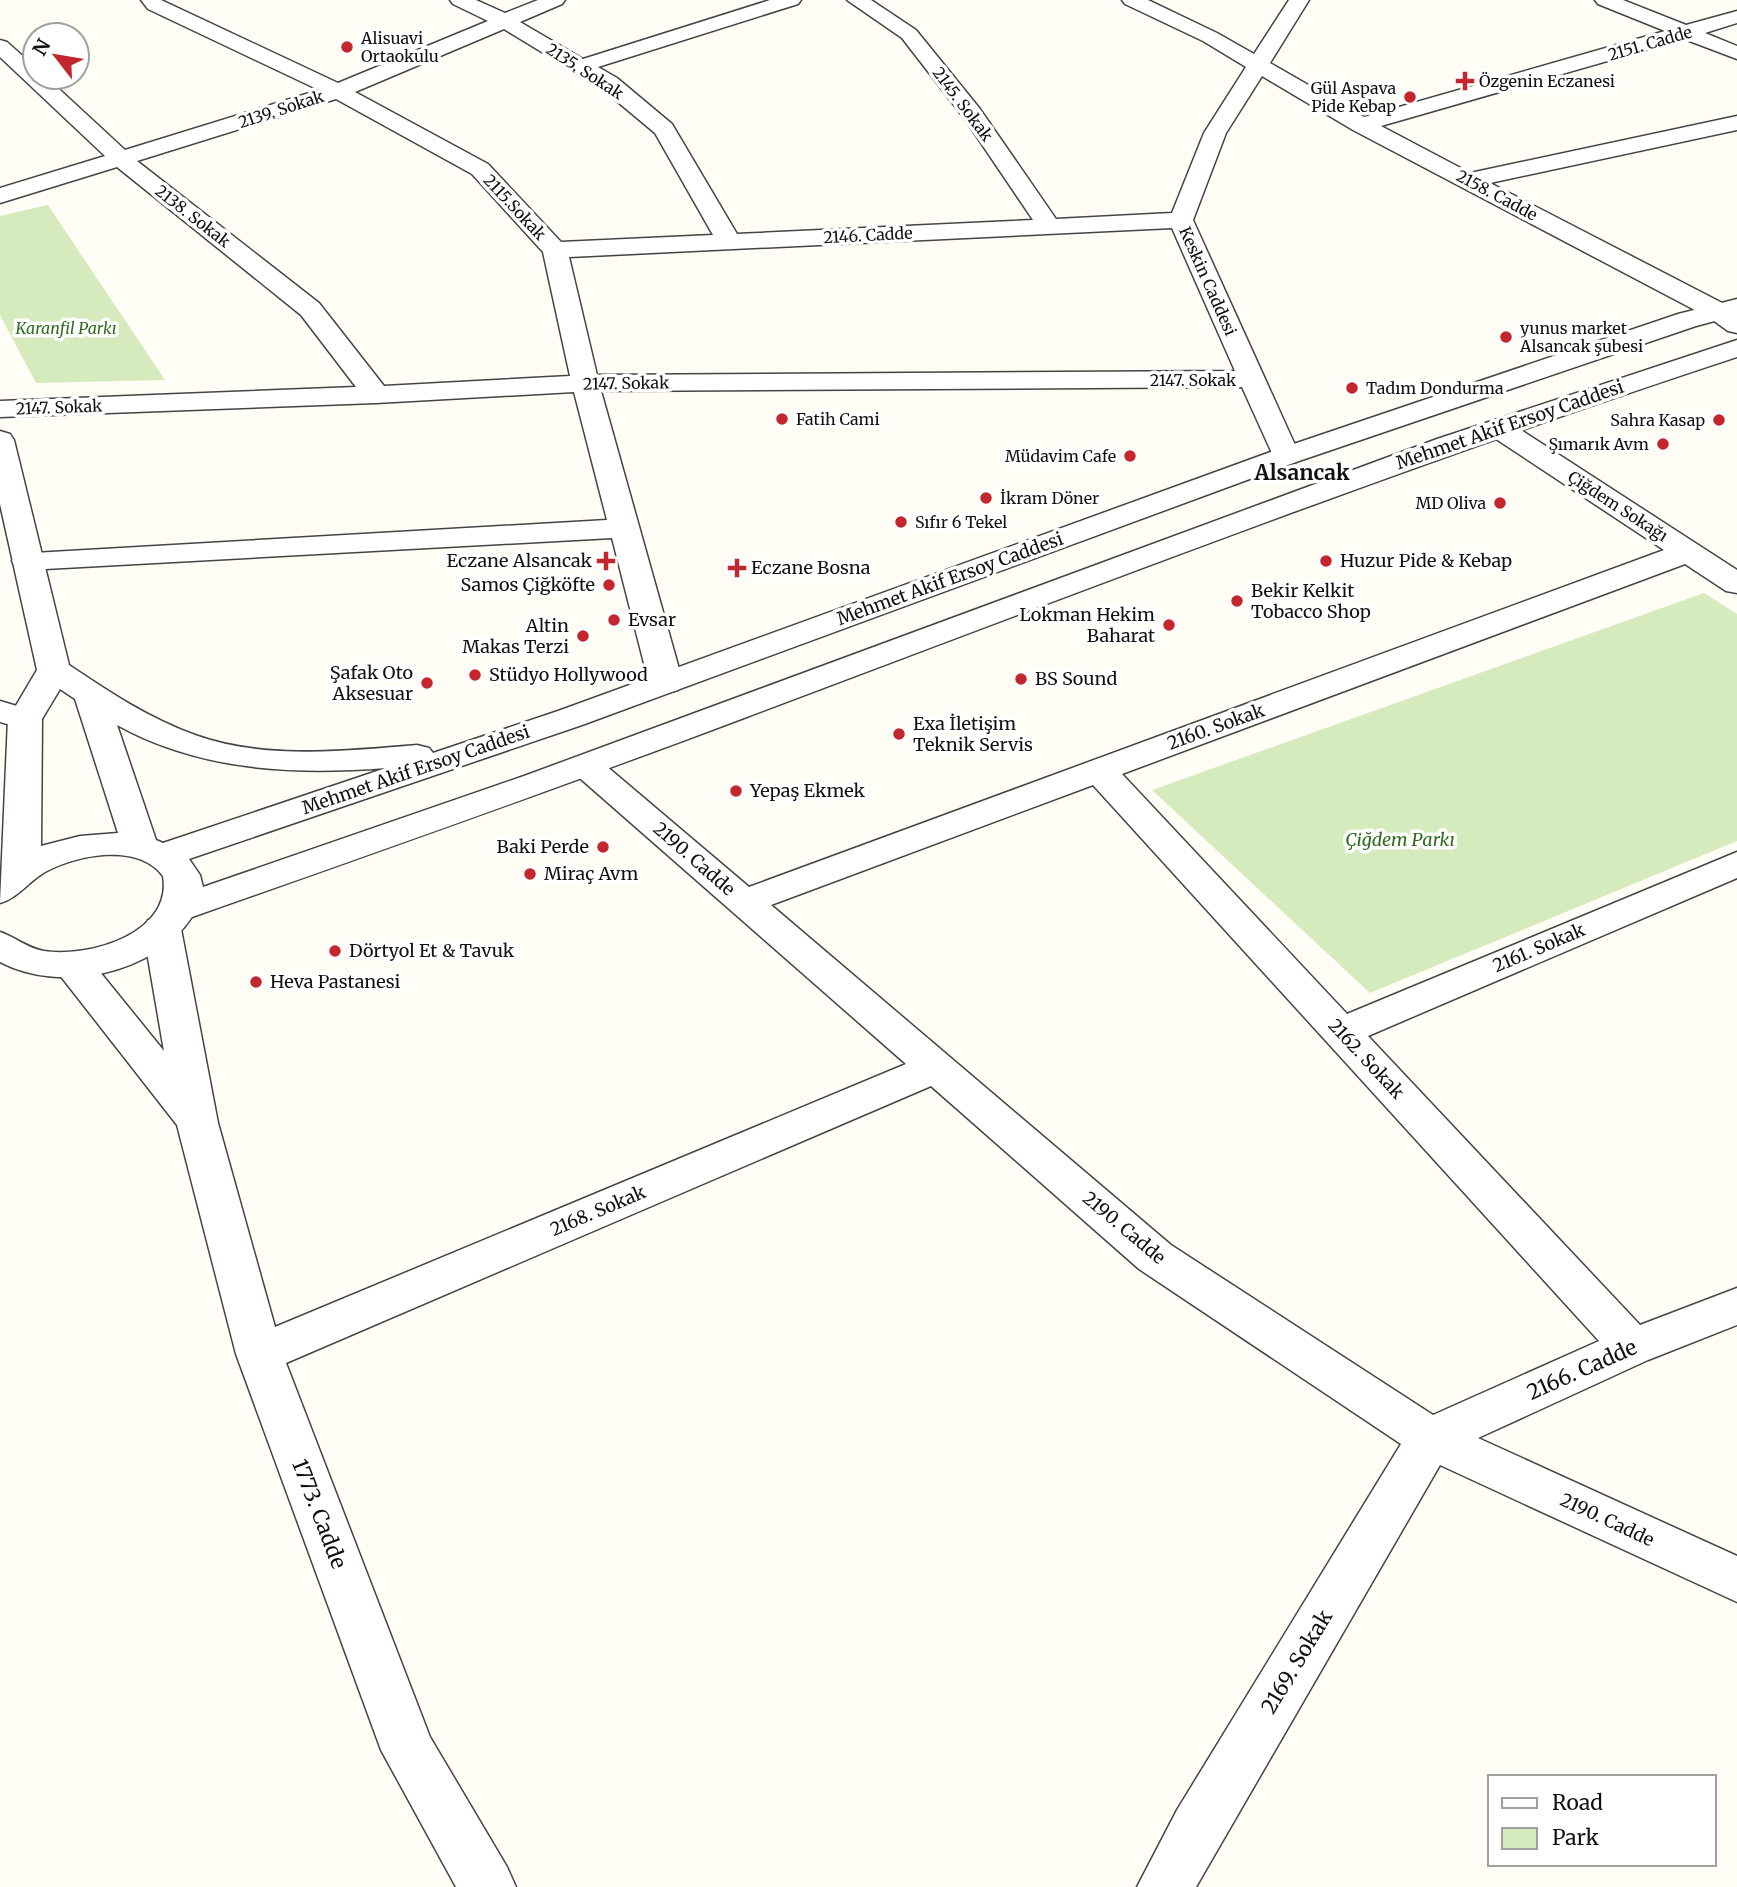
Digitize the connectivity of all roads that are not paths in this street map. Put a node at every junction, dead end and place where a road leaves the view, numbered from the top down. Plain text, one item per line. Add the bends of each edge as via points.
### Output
1 (151, 0) edge
2 (460, 0) edge
3 (555, 0) edge
4 (791, 0) edge
5 (858, 0) edge
6 (1132, 0) edge
7 (1299, 0) edge
8 (1605, 0) edge
9 (1737, 17) edge
10 (503, 20) junction
11 (1688, 33) junction
12 (0, 46) edge
13 (1737, 53) edge
14 (581, 66) junction
15 (1256, 66) junction
16 (338, 91) junction
17 (1737, 123) edge
18 (1361, 125) junction
19 (122, 160) junction
20 (1470, 180) junction
21 (0, 196) edge
22 (1181, 220) junction
23 (1049, 226) junction
24 (729, 242) junction
25 (555, 250) junction
26 (1731, 314) edge
27 (1737, 348) edge
28 (1252, 379) junction
29 (585, 383) junction
30 (376, 395) junction
31 (0, 409) edge
32 (1500, 429) junction
33 (0, 440) edge
34 (1286, 456) junction
35 (624, 528) junction
36 (1688, 552) junction
37 (27, 561) junction
38 (1737, 584) edge
39 (54, 670) junction
40 (666, 683) junction
41 (90, 694) junction
42 (12, 715) edge
43 (475, 750) junction
44 (586, 766) junction
45 (1098, 771) junction
46 (152, 851) junction
47 (1737, 864) edge
48 (11, 880) edge
49 (744, 902) junction
50 (171, 919) junction
51 (0, 944) edge
52 (55, 963) junction
53 (0, 977) edge
54 (1341, 1032) junction
55 (936, 1068) junction
56 (197, 1123) junction
57 (1737, 1306) edge
58 (1632, 1347) junction
59 (259, 1354) junction
60 (1430, 1438) junction
61 (1737, 1580) edge
62 (487, 1887) edge
63 (1166, 1887) edge

1 - 16 street, 2115.Sokak
2 - 10 street, 2135. Sokak
3 - 10 street, 2139. Sokak
4 - 14 street
5 - 23 street, 2145. Sokak via 909,34 972,114
6 - 15 street, 2158. Cadde via 1210,37
7 - 15 street, Keskin Caddesi
8 - 11 street
9 - 11 street, 2151. Cadde
10 - 14 street, 2135. Sokak
10 - 16 street, 2139. Sokak
11 - 13 street
11 - 18 street, 2151. Cadde
12 - 19 street, 2138. Sokak
14 - 24 street, 2135. Sokak via 664,129
15 - 18 street, 2158. Cadde
15 - 22 street, Keskin Caddesi via 1215,133
16 - 19 street, 2139. Sokak
16 - 25 street, 2115.Sokak via 480,169
17 - 20 street
18 - 20 street, 2158. Cadde
19 - 21 street, 2139. Sokak
19 - 30 street, 2138. Sokak via 310,309
20 - 26 street, 2158. Cadde
22 - 23 street, 2146. Cadde
22 - 28 street, Keskin Caddesi
23 - 24 street, 2146. Cadde
24 - 25 street, 2146. Cadde
25 - 29 street, 2115.Sokak
26 - 34 street, Mehmet Akif Ersoy Caddesi via 1687,320
27 - 32 street, Mehmet Akif Ersoy Caddesi
28 - 29 street, 2147. Sokak
28 - 34 street, Keskin Caddesi
29 - 30 street, 2147. Sokak
29 - 35 street, 2115.Sokak
30 - 31 street, 2147. Sokak
32 - 36 street, Çiğdem Sokağı
32 - 44 street, Mehmet Akif Ersoy Caddesi via 1185,539
33 - 37 street
34 - 40 street, Mehmet Akif Ersoy Caddesi
35 - 37 street
35 - 40 street, 2115.Sokak
36 - 38 street, Çiğdem Sokağı
36 - 45 street, 2160. Sokak
37 - 39 street
39 - 41 street
39 - 42 street
40 - 43 street, Mehmet Akif Ersoy Caddesi
41 - 43 street via 139,724 199,748 282,762
41 - 46 street
42 - 48 street
43 - 46 street, Mehmet Akif Ersoy Caddesi
44 - 49 street, 2190. Cadde
44 - 50 street, Mehmet Akif Ersoy Caddesi
45 - 49 street, 2160. Sokak
45 - 54 street, 2162. Sokak
46 - 48 street via 110,843 78,846 48,856
46 - 50 street, 1773. Cadde via 179,870 185,888
47 - 54 street, 2161. Sokak
49 - 55 street, 2190. Cadde
50 - 52 street, Mehmet Akif Ersoy Caddesi via 137,946 105,958
50 - 56 street, 1773. Cadde
51 - 52 street via 16,956
52 - 53 street
52 - 56 street
54 - 58 street, 2162. Sokak
55 - 59 street, 2168. Sokak
55 - 60 street, 2190. Cadde via 1155,1257
56 - 59 street, 1773. Cadde
57 - 58 street, 2166. Cadde
58 - 60 street, 2166. Cadde
59 - 62 street, 1773. Cadde via 408,1751
60 - 61 street, 2190. Cadde
60 - 63 street, 2169. Sokak

